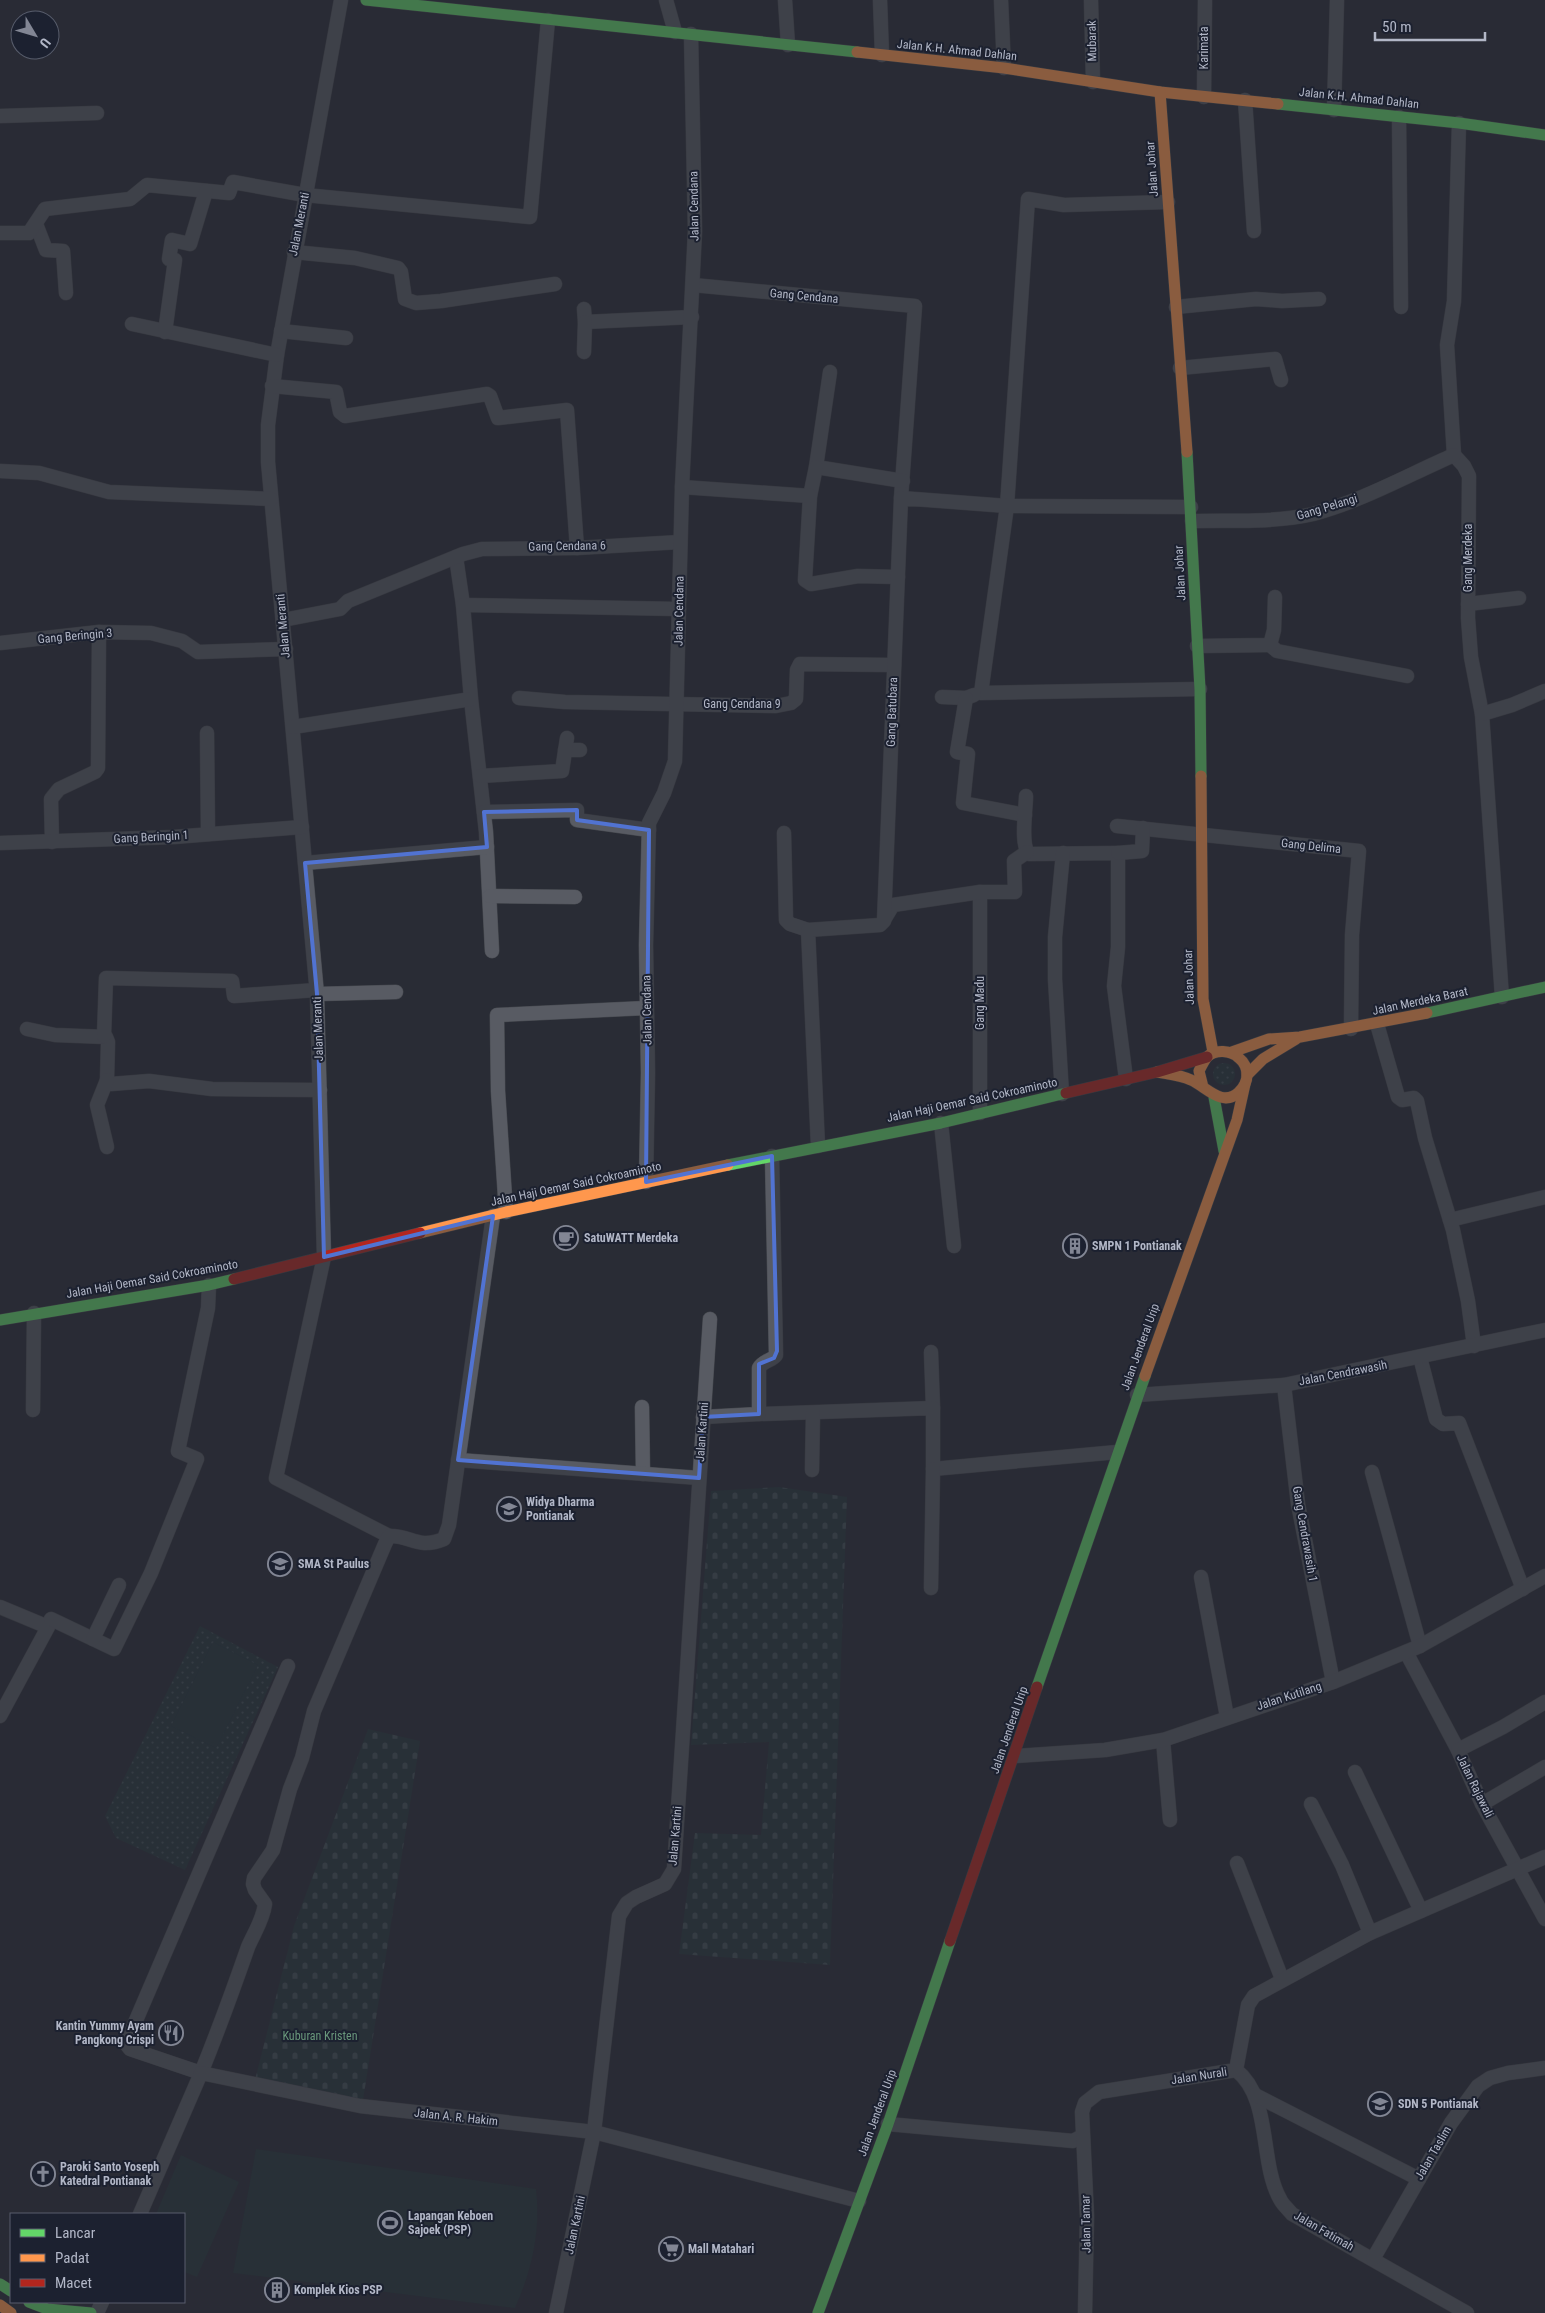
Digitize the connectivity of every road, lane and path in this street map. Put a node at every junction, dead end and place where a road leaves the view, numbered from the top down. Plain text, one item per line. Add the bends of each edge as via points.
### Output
1 (341, 0) edge
2 (366, 0) edge
3 (666, 0) edge
4 (785, 0) edge
5 (880, 0) edge
6 (1001, 0) edge
7 (1091, 0) edge
8 (1205, 0) edge
9 (1336, 0) edge
10 (480, 6) edge
11 (548, 20) junction
12 (675, 32) junction
13 (691, 34) junction
14 (788, 45) junction
15 (882, 55) junction
16 (1004, 68) junction
17 (1093, 82) junction
18 (1160, 92) junction
19 (1204, 97) junction
20 (1245, 100) junction
21 (1334, 110) junction
22 (97, 113) dead end
23 (0, 116) edge
24 (1399, 116) junction
25 (1459, 122) junction
26 (1545, 135) edge
27 (206, 190) junction
28 (305, 195) junction
29 (1168, 202) junction
30 (36, 224) junction
31 (1254, 231) dead end
32 (0, 233) edge
33 (294, 252) junction
34 (555, 284) dead end
35 (693, 285) junction
36 (66, 294) dead end
37 (1319, 300) dead end
38 (915, 306) joint
39 (1176, 307) junction
40 (1400, 307) dead end
41 (692, 318) junction
42 (132, 324) dead end
43 (281, 331) junction
44 (165, 332) junction
45 (346, 338) dead end
46 (584, 352) dead end
47 (277, 355) junction
48 (1180, 368) junction
49 (830, 372) dead end
50 (1281, 380) dead end
51 (272, 386) junction
52 (1454, 455) junction
53 (816, 467) junction
54 (0, 471) edge
55 (903, 481) junction
56 (682, 487) junction
57 (810, 496) junction
58 (902, 498) junction
59 (271, 499) junction
60 (1007, 506) junction
61 (1191, 507) junction
62 (1192, 521) junction
63 (680, 542) junction
64 (577, 548) junction
65 (456, 557) junction
66 (898, 577) junction
67 (1275, 597) dead end
68 (1519, 598) dead end
69 (1468, 604) junction
70 (463, 605) junction
71 (679, 609) junction
72 (283, 620) junction
73 (99, 632) junction
74 (0, 643) edge
75 (1270, 645) junction
76 (1197, 646) junction
77 (286, 649) junction
78 (894, 665) junction
79 (1408, 676) dead end
80 (1200, 689) junction
81 (1545, 691) edge
82 (982, 693) junction
83 (942, 697) dead end
84 (519, 698) dead end
85 (966, 698) junction
86 (471, 699) junction
87 (676, 703) junction
88 (1482, 714) junction
89 (293, 727) junction
90 (207, 733) dead end
91 (580, 750) dead end
92 (480, 776) junction
93 (1026, 796) dead end
94 (484, 812) junction
95 (1025, 815) junction
96 (302, 826) junction
97 (1117, 826) dead end
98 (1143, 828) junction
99 (648, 830) junction
100 (784, 833) dead end
101 (208, 834) junction
102 (1201, 835) junction
103 (52, 842) junction
104 (0, 843) edge
105 (487, 847) junction
106 (1027, 852) junction
107 (1118, 852) junction
108 (1063, 853) junction
109 (305, 863) junction
110 (980, 892) junction
111 (490, 896) junction
112 (575, 897) dead end
113 (884, 921) junction
114 (808, 930) junction
115 (492, 951) dead end
116 (1545, 987) edge
117 (316, 992) junction
118 (396, 992) dead end
119 (1502, 997) junction
120 (646, 1008) junction
121 (1377, 1024) junction
122 (27, 1029) dead end
123 (1351, 1029) junction
124 (104, 1036) junction
125 (1300, 1037) junction
126 (1232, 1052) junction
127 (1210, 1054) junction
128 (1157, 1072) junction
129 (1126, 1079) junction
130 (107, 1080) junction
131 (1246, 1080) junction
132 (1203, 1087) junction
133 (320, 1090) junction
134 (1062, 1094) junction
135 (1214, 1097) junction
136 (980, 1113) junction
137 (941, 1124) junction
138 (818, 1146) junction
139 (107, 1147) dead end
140 (772, 1156) junction
141 (1224, 1156) junction
142 (646, 1182) junction
143 (1545, 1197) edge
144 (500, 1214) junction
145 (1450, 1220) junction
146 (954, 1246) dead end
147 (324, 1257) junction
148 (209, 1285) junction
149 (34, 1313) junction
150 (710, 1319) dead end
151 (0, 1320) edge
152 (1545, 1330) edge
153 (1474, 1346) junction
154 (931, 1352) dead end
155 (1420, 1357) junction
156 (1284, 1385) junction
157 (1137, 1396) junction
158 (642, 1407) dead end
159 (933, 1408) junction
160 (33, 1410) dead end
161 (813, 1412) junction
162 (759, 1414) junction
163 (703, 1417) junction
164 (1117, 1452) junction
165 (458, 1460) junction
166 (933, 1469) junction
167 (812, 1470) dead end
168 (1372, 1472) dead end
169 (643, 1474) junction
170 (699, 1478) junction
171 (389, 1536) junction
172 (1545, 1576) edge
173 (1201, 1577) dead end
174 (119, 1585) dead end
175 (931, 1588) dead end
176 (1523, 1589) junction
177 (0, 1607) edge
178 (50, 1623) junction
179 (93, 1639) junction
180 (1420, 1646) junction
181 (1406, 1652) junction
182 (288, 1666) dead end
183 (1333, 1682) junction
184 (1545, 1702) edge
185 (0, 1716) edge
186 (1227, 1717) junction
187 (1163, 1740) junction
188 (1458, 1750) junction
189 (1015, 1756) junction
190 (1545, 1767) edge
191 (1355, 1772) dead end
192 (1311, 1804) dead end
193 (1482, 1804) junction
194 (1170, 1820) dead end
195 (1545, 1857) edge
196 (1237, 1863) dead end
197 (1518, 1868) junction
198 (1421, 1911) junction
199 (1545, 1919) edge
200 (1370, 1933) junction
201 (1282, 1979) junction
202 (1545, 2068) edge
203 (1236, 2070) junction
204 (201, 2073) junction
205 (1255, 2095) junction
206 (888, 2124) junction
207 (594, 2132) junction
208 (1082, 2136) junction
209 (1418, 2179) junction
210 (859, 2202) junction
211 (140, 2213) edge
212 (1374, 2259) junction
213 (0, 2305) edge
214 (33, 2307) edge
215 (11, 2313) edge
216 (91, 2313) edge
217 (556, 2313) edge
218 (818, 2313) edge
219 (1085, 2313) edge
220 (1467, 2313) edge

1 - 28 street, Jalan Meranti
2 - 10 street, Jalan K.H. Ahmad Dahlan
3 - 12 street
4 - 14 street
5 - 15 street
6 - 16 street
7 - 17 street, Mubarak
8 - 19 street, Karimata
9 - 21 street
10 - 11 street, Jalan K.H. Ahmad Dahlan
11 - 12 street, Jalan K.H. Ahmad Dahlan
11 - 28 street via 530,217
12 - 13 street, Jalan K.H. Ahmad Dahlan
13 - 14 street, Jalan K.H. Ahmad Dahlan
13 - 35 street, Jalan Cendana
14 - 15 street, Jalan K.H. Ahmad Dahlan
15 - 16 street, Jalan K.H. Ahmad Dahlan
16 - 17 street, Jalan K.H. Ahmad Dahlan
17 - 18 street, Jalan K.H. Ahmad Dahlan
18 - 19 street, Jalan K.H. Ahmad Dahlan
18 - 29 street, Jalan Johar
19 - 20 street, Jalan K.H. Ahmad Dahlan
20 - 21 street, Jalan K.H. Ahmad Dahlan
20 - 31 street
21 - 24 street, Jalan K.H. Ahmad Dahlan
22 - 23 street
24 - 25 street, Jalan K.H. Ahmad Dahlan
24 - 40 street
25 - 26 street, Jalan K.H. Ahmad Dahlan
25 - 52 street via 1455,281 1447,345
27 - 28 street via 229,193 234,182
27 - 30 street via 148,185 130,199 44,209
27 - 44 street via 190,244 172,240 169,259 175,260
28 - 33 street, Jalan Meranti
29 - 39 street, Jalan Johar
29 - 60 street via 1064,205 1028,199
30 - 32 street via 29,234
30 - 36 street via 46,250 63,251
33 - 34 street via 356,258 398,268 410,303
33 - 43 street, Jalan Meranti
35 - 38 street, Gang Cendana
35 - 41 street, Jalan Cendana
37 - 39 street via 1256,299
38 - 55 street, Gang Batubara
39 - 48 street, Jalan Johar
41 - 46 street via 584,316
41 - 56 street, Jalan Cendana
42 - 44 street
43 - 45 street
43 - 47 street, Jalan Meranti
44 - 47 street
47 - 51 street, Jalan Meranti
48 - 50 street via 1275,359
48 - 61 street, Jalan Johar
49 - 53 street
51 - 59 street, Jalan Meranti via 268,425
51 - 64 street via 336,392 340,412 345,416 487,394 495,417 501,419 567,410
52 - 62 street, Gang Pelangi via 1313,514 1290,518
52 - 69 street, Gang Merdeka via 1469,476
53 - 55 street
53 - 57 street
54 - 59 street via 39,473 108,492
55 - 58 street, Gang Batubara
56 - 57 street
56 - 63 street, Jalan Cendana
57 - 66 street via 807,582 858,576
58 - 60 street
58 - 66 street, Gang Batubara
59 - 72 street, Jalan Meranti
60 - 61 street
60 - 82 street
61 - 62 street, Jalan Johar
62 - 76 street, Jalan Johar
63 - 64 street, Gang Cendana 6
63 - 71 street, Jalan Cendana
64 - 65 street, Gang Cendana 6 via 482,549
65 - 70 street
65 - 72 street, Gang Cendana 6 via 348,601 341,609
66 - 78 street, Gang Batubara
67 - 75 street
68 - 69 street
69 - 88 street, Gang Merdeka via 1471,657
70 - 71 street
70 - 86 street
71 - 87 street, Jalan Cendana
72 - 77 street, Jalan Meranti
73 - 74 street, Gang Beringin 3
73 - 77 street, Gang Beringin 3 via 151,633 182,641 198,652
73 - 103 street via 98,768 54,793 51,799
75 - 76 street
75 - 79 street via 1277,651
76 - 80 street, Jalan Johar
77 - 89 street, Jalan Meranti
78 - 87 street, Gang Cendana 9 via 800,664 796,699 776,706
78 - 113 street, Gang Batubara
80 - 82 street
80 - 102 street, Jalan Johar
81 - 88 street
82 - 85 street
83 - 85 street
84 - 87 street via 565,702
85 - 95 street via 958,752 968,754 963,803
86 - 89 street
86 - 92 street
87 - 99 street, Jalan Cendana via 675,761
88 - 119 street, Gang Merdeka
89 - 96 street, Jalan Meranti
90 - 101 street
91 - 92 street via 566,744 562,771
92 - 94 street
93 - 95 street
94 - 99 street via 577,810 578,820
94 - 105 street
95 - 106 street
96 - 101 street, Gang Beringin 1
96 - 109 street, Jalan Meranti
97 - 98 street, Gang Delima
98 - 102 street, Gang Delima
98 - 107 street via 1142,851
99 - 120 street, Jalan Cendana
100 - 114 street via 786,920
101 - 103 street, Gang Beringin 1
102 - 123 street, Gang Delima via 1359,851 1352,935
102 - 127 street, Jalan Johar via 1203,999
103 - 104 street, Gang Beringin 1
105 - 109 street
105 - 111 street
106 - 108 street
106 - 110 street via 1014,861 1015,892
107 - 108 street
107 - 129 street via 1118,947 1114,986
108 - 134 street via 1055,937 1056,1020
109 - 117 street, Jalan Meranti
110 - 113 street via 893,905
110 - 136 street, Gang Madu
111 - 112 street
111 - 115 street
113 - 114 street via 880,925
114 - 138 street
116 - 119 street, Jalan Merdeka Barat
117 - 118 street
117 - 124 street via 234,996 232,981 106,978
117 - 133 street, Jalan Meranti
119 - 121 street, Jalan Merdeka Barat
120 - 142 street, Jalan Cendana
120 - 144 street via 497,1015
121 - 123 street, Jalan Merdeka Barat
121 - 145 street via 1398,1097 1417,1101
122 - 124 street via 55,1035
123 - 125 street, Jalan Merdeka Barat
124 - 130 street via 108,1042
125 - 126 street, Jalan Merdeka Barat via 1269,1039
125 - 131 street via 1263,1059
126 - 127 street via 1223,1050
126 - 131 street via 1246,1065
127 - 128 street, Jalan Haji Oemar Said Cokroaminoto
127 - 132 street via 1199,1071
128 - 129 street, Jalan Haji Oemar Said Cokroaminoto
128 - 132 street via 1182,1077
129 - 134 street, Jalan Haji Oemar Said Cokroaminoto
130 - 133 street via 111,1084 149,1081 212,1088
130 - 139 street via 97,1105
131 - 135 street via 1240,1092 1223,1098
131 - 141 street, Jalan Jenderal Urip
132 - 135 street
133 - 147 street, Jalan Meranti
134 - 136 street, Jalan Haji Oemar Said Cokroaminoto
135 - 141 street
136 - 137 street, Jalan Haji Oemar Said Cokroaminoto
137 - 138 street, Jalan Haji Oemar Said Cokroaminoto
137 - 146 street
138 - 140 street, Jalan Haji Oemar Said Cokroaminoto
140 - 142 street, Jalan Haji Oemar Said Cokroaminoto
140 - 162 street via 777,1351 774,1358 759,1368
141 - 157 street, Jalan Jenderal Urip
142 - 144 street, Jalan Haji Oemar Said Cokroaminoto
143 - 145 street
144 - 147 street, Jalan Haji Oemar Said Cokroaminoto
144 - 165 street
145 - 153 street
147 - 148 street, Jalan Haji Oemar Said Cokroaminoto
147 - 171 street, Jalan Meranti via 276,1478
148 - 149 street, Jalan Haji Oemar Said Cokroaminoto
148 - 179 street via 208,1308 178,1451 197,1458 151,1573 114,1649
149 - 151 street, Jalan Haji Oemar Said Cokroaminoto
149 - 160 street
150 - 163 street, Jalan Kartini
152 - 153 street, Jalan Cendrawasih
153 - 155 street, Jalan Cendrawasih
154 - 159 street
155 - 156 street, Jalan Cendrawasih
155 - 176 street via 1436,1419 1443,1424 1459,1423
156 - 157 street, Jalan Cendrawasih
156 - 183 street, Gang Cendrawasih 1 via 1298,1504
157 - 164 street, Jalan Jenderal Urip
158 - 169 street
159 - 161 street
159 - 166 street
161 - 162 street
161 - 167 street
162 - 163 street
163 - 170 street, Jalan Kartini
164 - 166 street
164 - 189 street, Jalan Jenderal Urip
165 - 169 street
165 - 171 street via 444,1539 431,1544
166 - 175 street
168 - 180 street
169 - 170 street
170 - 207 street, Jalan Kartini via 674,1869 665,1884 632,1900 619,1916
171 - 204 street via 314,1711 273,1850 254,1878 254,1890 265,1904 264,1913
172 - 176 street, Jalan Kutilang
173 - 186 street
174 - 179 street
176 - 180 street, Jalan Kutilang
177 - 178 street
178 - 179 street
178 - 185 street
180 - 181 street, Jalan Kutilang
181 - 183 street, Jalan Kutilang
181 - 188 street, Jalan Rajawali
182 - 204 street, Jalan A. R. Hakim via 128,2040 130,2049
183 - 186 street, Jalan Kutilang
184 - 188 street
186 - 187 street, Jalan Kutilang
187 - 189 street, Jalan Kutilang via 1105,1750
187 - 194 street
188 - 193 street, Jalan Rajawali
189 - 206 street, Jalan Jenderal Urip
190 - 193 street
191 - 198 street
192 - 200 street via 1339,1859
193 - 197 street, Jalan Rajawali
195 - 197 street, Jalan Nurali
196 - 201 street
197 - 198 street, Jalan Nurali
197 - 199 street, Jalan Rajawali
198 - 200 street, Jalan Nurali
200 - 201 street, Jalan Nurali
201 - 203 street, Jalan Nurali via 1250,2000
202 - 209 street, Jalan Taslim via 1490,2078 1478,2086 1451,2122
203 - 205 street, Jalan Fatimah via 1248,2080
203 - 208 street, Jalan Nurali via 1099,2092 1092,2096 1082,2112
204 - 207 street, Jalan A. R. Hakim via 360,2106
204 - 211 street
205 - 209 street
205 - 212 street, Jalan Fatimah via 1280,2199 1292,2214
206 - 208 street via 1073,2141
206 - 210 street, Jalan Jenderal Urip
207 - 210 street, Jalan A. R. Hakim
207 - 217 street, Jalan Kartini
208 - 219 street, Jalan Tamar via 1087,2216
209 - 212 street, Jalan Taslim
210 - 218 street, Jalan Jenderal Urip
212 - 220 street, Jalan Fatimah
213 - 215 street
214 - 216 street

